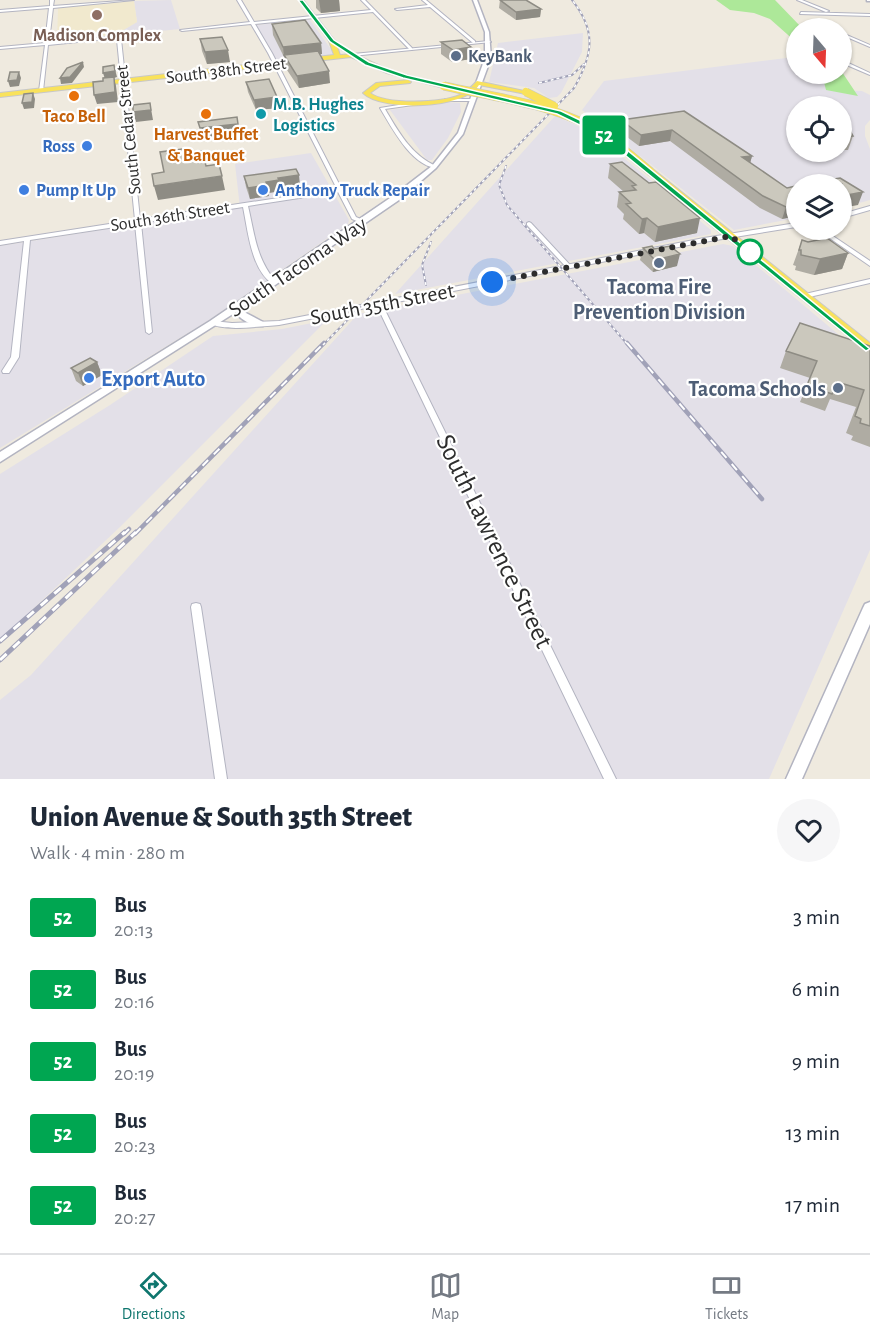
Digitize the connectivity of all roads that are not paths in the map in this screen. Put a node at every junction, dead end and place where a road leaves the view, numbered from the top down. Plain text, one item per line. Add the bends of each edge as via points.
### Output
1 (52, 0) edge
2 (132, 0) edge
3 (239, 0) edge
4 (301, 0) edge
5 (363, 0) edge
6 (424, 0) edge
7 (475, 0) edge
8 (799, 0) edge
9 (113, 1) edge
10 (431, 6) junction
11 (51, 7) junction
12 (397, 9) dead end
13 (374, 11) junction
14 (0, 12) edge
15 (801, 13) dead end
16 (834, 14) junction
17 (870, 15) edge
18 (314, 17) junction
19 (252, 23) junction
20 (182, 30) dead end
21 (852, 38) edge
22 (332, 41) junction
23 (474, 42) junction
24 (489, 42) junction
25 (45, 44) junction
26 (870, 46) edge
27 (0, 48) edge
28 (411, 49) junction
29 (352, 55) junction
30 (338, 57) junction
31 (275, 64) junction
32 (852, 66) edge
33 (870, 74) edge
34 (123, 81) junction
35 (477, 84) junction
36 (440, 85) junction
37 (41, 91) junction
38 (0, 95) edge
39 (374, 100) junction
40 (438, 100) junction
41 (472, 100) junction
42 (382, 108) junction
43 (591, 127) junction
44 (434, 167) junction
45 (340, 190) junction
46 (245, 204) junction
47 (869, 208) edge
48 (852, 213) edge
49 (137, 221) junction
50 (362, 221) junction
51 (529, 224) dead end
52 (786, 227) edge
53 (731, 236) junction
54 (27, 238) junction
55 (835, 240) edge
56 (0, 243) edge
57 (870, 264) edge
58 (569, 267) junction
59 (870, 281) edge
60 (273, 282) junction
61 (805, 296) junction
62 (379, 304) junction
63 (237, 306) junction
64 (213, 323) junction
65 (260, 324) junction
66 (149, 332) dead end
67 (870, 349) edge
68 (6, 371) dead end
69 (0, 458) edge
70 (195, 607) dead end
71 (870, 608) edge
72 (221, 779) edge
73 (610, 779) edge
74 (794, 779) edge

1 - 11 street
2 - 9 street
3 - 19 street
4 - 18 street
5 - 13 street
6 - 10 street
7 - 24 main road
8 - 16 street
9 - 11 street
10 - 12 street
10 - 23 street
11 - 14 street
11 - 25 street
13 - 18 street
13 - 28 street
15 - 16 street
16 - 17 street
18 - 19 street
18 - 22 street
19 - 20 street
19 - 31 street
21 - 26 street
22 - 29 street
22 - 30 main road
23 - 24 street, South 38th Street
23 - 28 street, South 38th Street
24 - 35 main road, South Tacoma Way
25 - 27 street
25 - 34 street, South Cedar Street via 115,38 119,40
25 - 37 street
28 - 29 street, South 38th Street
29 - 30 main road, South 38th Street
29 - 36 main road via 389,72
30 - 31 main road, South 38th Street
31 - 34 main road, South 38th Street
31 - 45 street
32 - 33 street
34 - 37 main road, South 38th Street
34 - 49 street, South Cedar Street
35 - 40 main road via 464,95
35 - 41 main road, South Tacoma Way
35 - 43 main road, bridge via 526,92
36 - 39 main road via 378,84 367,91
36 - 43 main road, bridge via 540,107
37 - 38 main road, South 38th Street
39 - 40 main road
39 - 42 main road
40 - 41 street
40 - 42 street
41 - 44 main road, South Tacoma Way via 461,133
42 - 44 street via 417,156
43 - 53 main road, bridge
44 - 50 main road, South Tacoma Way
45 - 46 street, South 36th Street
45 - 50 street via 354,218
46 - 49 street, South 36th Street
46 - 60 street via 258,260
47 - 48 street
49 - 54 street, South 36th Street
49 - 66 street, South Cedar Street
50 - 60 main road, South Tacoma Way
51 - 58 street
52 - 53 street, South 35th Street
53 - 58 street, South 35th Street
53 - 61 main road
54 - 56 street, South 36th Street
54 - 68 street via 15,357
55 - 57 street
58 - 62 street, South 35th Street
59 - 61 street
60 - 63 main road, South Tacoma Way
61 - 67 main road
62 - 65 street, South 35th Street
62 - 73 street, South Lawrence Street
63 - 64 main road, South Tacoma Way
63 - 65 main road via 242,315
64 - 65 street, South 35th Street
64 - 69 main road, South Tacoma Way
70 - 72 street
71 - 74 main road

